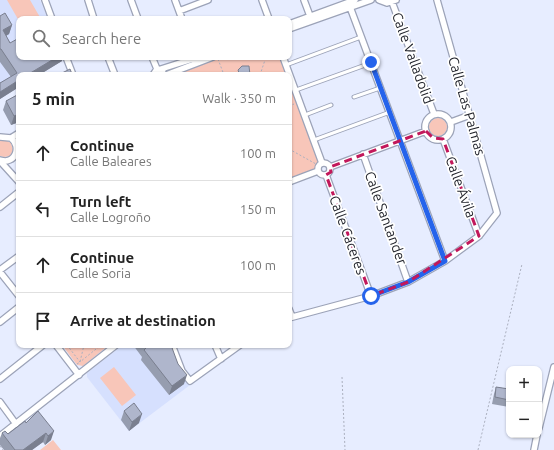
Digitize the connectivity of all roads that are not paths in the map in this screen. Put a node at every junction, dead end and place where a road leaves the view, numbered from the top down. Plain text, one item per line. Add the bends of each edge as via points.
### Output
1 (45, 0) edge
2 (88, 0) edge
3 (131, 0) edge
4 (175, 0) edge
5 (208, 0) edge
6 (262, 0) edge
7 (304, 0) edge
8 (371, 0) edge
9 (379, 0) edge
10 (437, 0) edge
11 (394, 1) edge
12 (350, 2) edge
13 (179, 11) junction
14 (51, 16) edge
15 (93, 16) edge
16 (137, 16) edge
17 (181, 16) edge
18 (268, 16) edge
19 (310, 16) junction
20 (292, 23) edge
21 (292, 28) edge
22 (362, 37) junction
23 (67, 60) edge
24 (109, 60) edge
25 (153, 60) edge
26 (189, 60) edge
27 (205, 60) edge
28 (284, 60) edge
29 (371, 62) junction
30 (286, 65) junction
31 (72, 72) edge
32 (114, 72) edge
33 (155, 72) edge
34 (174, 72) edge
35 (289, 72) edge
36 (292, 80) edge
37 (380, 88) junction
38 (296, 90) junction
39 (354, 97) dead end
40 (331, 105) dead end
41 (390, 112) junction
42 (434, 114) junction
43 (304, 115) junction
44 (470, 116) junction
45 (451, 122) junction
46 (426, 131) junction
47 (16, 135) edge
48 (0, 137) edge
49 (11, 138) junction
50 (443, 139) junction
51 (314, 140) junction
52 (400, 140) junction
53 (16, 142) edge
54 (363, 154) junction
55 (16, 155) edge
56 (12, 158) junction
57 (0, 161) edge
58 (320, 167) junction
59 (330, 167) junction
60 (14, 175) junction
61 (326, 175) junction
62 (16, 178) edge
63 (292, 181) edge
64 (16, 194) edge
65 (0, 207) edge
66 (479, 236) junction
67 (16, 258) edge
68 (445, 261) junction
69 (0, 271) edge
70 (408, 282) junction
71 (16, 292) edge
72 (371, 296) junction
73 (16, 309) edge
74 (292, 317) edge
75 (0, 322) edge
76 (39, 348) edge
77 (58, 348) edge
78 (112, 348) edge
79 (173, 348) edge
80 (217, 348) edge
81 (236, 348) edge
82 (221, 359) junction
83 (554, 367) edge
84 (79, 375) junction
85 (0, 378) edge
86 (0, 402) edge
87 (542, 416) edge
88 (16, 424) junction
89 (0, 436) edge
90 (536, 438) edge
91 (534, 450) edge

1 - 14 street
2 - 15 street
3 - 16 street
4 - 13 street
5 - 13 street
6 - 18 street
7 - 19 street
8 - 12 street
9 - 11 street via 388,3
10 - 44 street, Calle Las Palmas
11 - 42 street, Calle Valladolid
12 - 19 street
12 - 21 street
12 - 22 street
13 - 17 street
19 - 20 street
22 - 29 street
22 - 30 lane
23 - 31 street
24 - 32 street
25 - 33 street
26 - 33 street
27 - 34 street
28 - 30 street
29 - 37 street
29 - 38 lane
30 - 35 street
36 - 38 street
37 - 39 lane
37 - 41 street
38 - 43 street
40 - 43 lane
41 - 51 lane
41 - 52 street
42 - 45 street via 444,115
42 - 46 street via 427,121
43 - 51 street
44 - 45 street
44 - 66 street, Calle Las Palmas via 497,213
45 - 50 street via 450,132
46 - 50 street via 433,138
46 - 52 street
47 - 49 street
48 - 49 street
49 - 53 street
50 - 66 street, Calle Ávila
51 - 58 street
52 - 54 street
52 - 68 street
54 - 59 street
54 - 70 street, Calle Santander
55 - 56 street
56 - 57 street
56 - 60 street
57 - 60 street
58 - 59 street via 327,163
58 - 61 street via 322,175
58 - 63 street
59 - 61 street via 330,172
60 - 62 street
61 - 72 street, Calle Cáceres
64 - 65 street
66 - 68 street
67 - 69 street
68 - 70 street
69 - 71 street
70 - 72 street
72 - 74 street
73 - 75 street
76 - 85 street
77 - 84 street
78 - 84 street
79 - 82 street via 182,371 190,381
80 - 82 street
81 - 82 street
83 - 87 street
84 - 88 street
86 - 88 street
88 - 89 street
90 - 91 street

